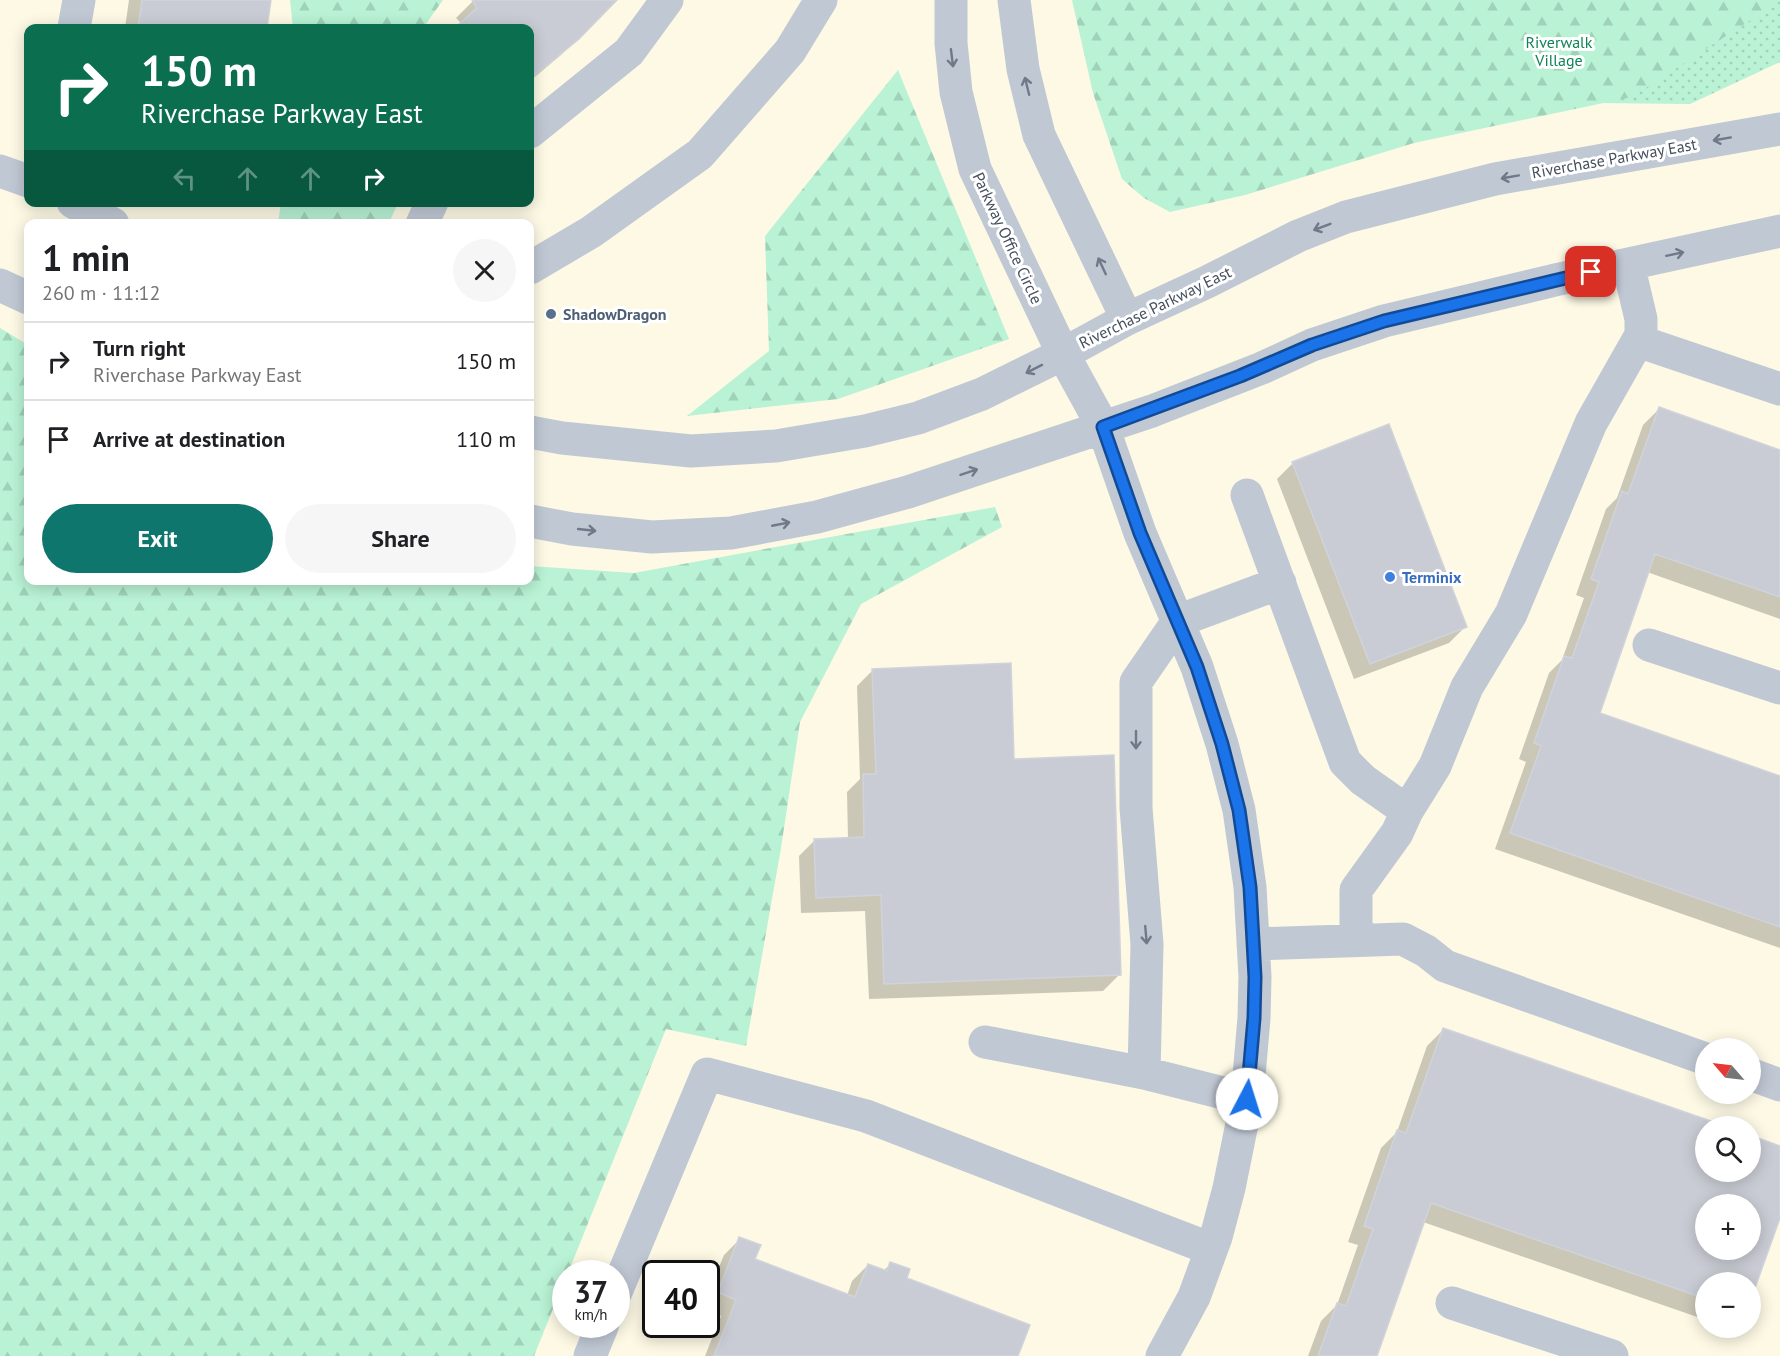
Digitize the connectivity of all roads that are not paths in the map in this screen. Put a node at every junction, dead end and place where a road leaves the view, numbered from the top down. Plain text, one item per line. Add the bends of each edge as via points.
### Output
1 (79, 0) edge
2 (667, 0) edge
3 (821, 0) edge
4 (951, 0) edge
5 (1014, 0) edge
6 (75, 24) edge
7 (534, 129) edge
8 (1780, 129) edge
9 (0, 171) edge
10 (24, 180) edge
11 (82, 207) edge
12 (104, 219) edge
13 (1780, 231) edge
14 (1628, 264) junction
15 (534, 266) edge
16 (0, 285) edge
17 (24, 296) edge
18 (1127, 319) junction
19 (1638, 341) junction
20 (1063, 354) junction
21 (1780, 389) edge
22 (1103, 427) junction
23 (534, 433) edge
24 (1247, 495) dead end
25 (534, 522) edge
26 (1280, 583) junction
27 (1178, 621) junction
28 (1649, 645) dead end
29 (1780, 688) edge
30 (1407, 811) junction
31 (1356, 940) junction
32 (1253, 944) junction
33 (985, 1042) dead end
34 (1695, 1055) edge
35 (1144, 1073) junction
36 (1761, 1078) edge
37 (1780, 1085) edge
38 (1247, 1099) junction
39 (1212, 1249) junction
40 (629, 1260) edge
41 (1452, 1303) dead end
42 (597, 1338) edge
43 (590, 1356) edge
44 (1162, 1356) edge
45 (1612, 1356) edge

1 - 6 street
2 - 7 street via 629,52
3 - 15 street via 789,51 700,153 591,232
4 -> 20 street, Parkway Office Circle via 956,92 975,169
18 -> 5 street via 1039,135 1023,69
8 -> 18 street, Riverchase Parkway East via 1495,179 1346,218 1298,236
9 - 10 street
11 - 12 street
14 -> 13 street
14 - 19 street via 1641,319
14 - 22 street via 1384,321
16 - 17 street
18 - 20 street, Riverchase Parkway East
19 - 21 street
19 - 30 street via 1591,423 1511,614 1467,687 1435,766
20 - 22 street, Parkway Office Circle
20 -> 23 street, Riverchase Parkway East via 982,394 918,418 819,440 691,451
25 -> 22 street via 652,537 731,533 818,517 908,492
22 - 27 street, Parkway Office Circle via 1140,533
24 - 26 street
26 - 27 street
26 - 30 street via 1345,762
27 - 32 street, Parkway Office Circle via 1219,733 1239,810
27 -> 35 street via 1136,682 1136,808 1147,945
28 - 29 street
30 - 31 street via 1397,833 1356,890
31 - 32 street
31 - 34 street via 1403,939 1445,966
32 - 38 street, Parkway Office Circle via 1254,1018
33 - 35 street
35 - 38 street
36 - 37 street
38 - 39 street, Parkway Office Circle
39 - 40 street via 866,1116 706,1074
39 - 44 street, Parkway Office Circle via 1194,1297
41 - 45 street
42 - 43 street

